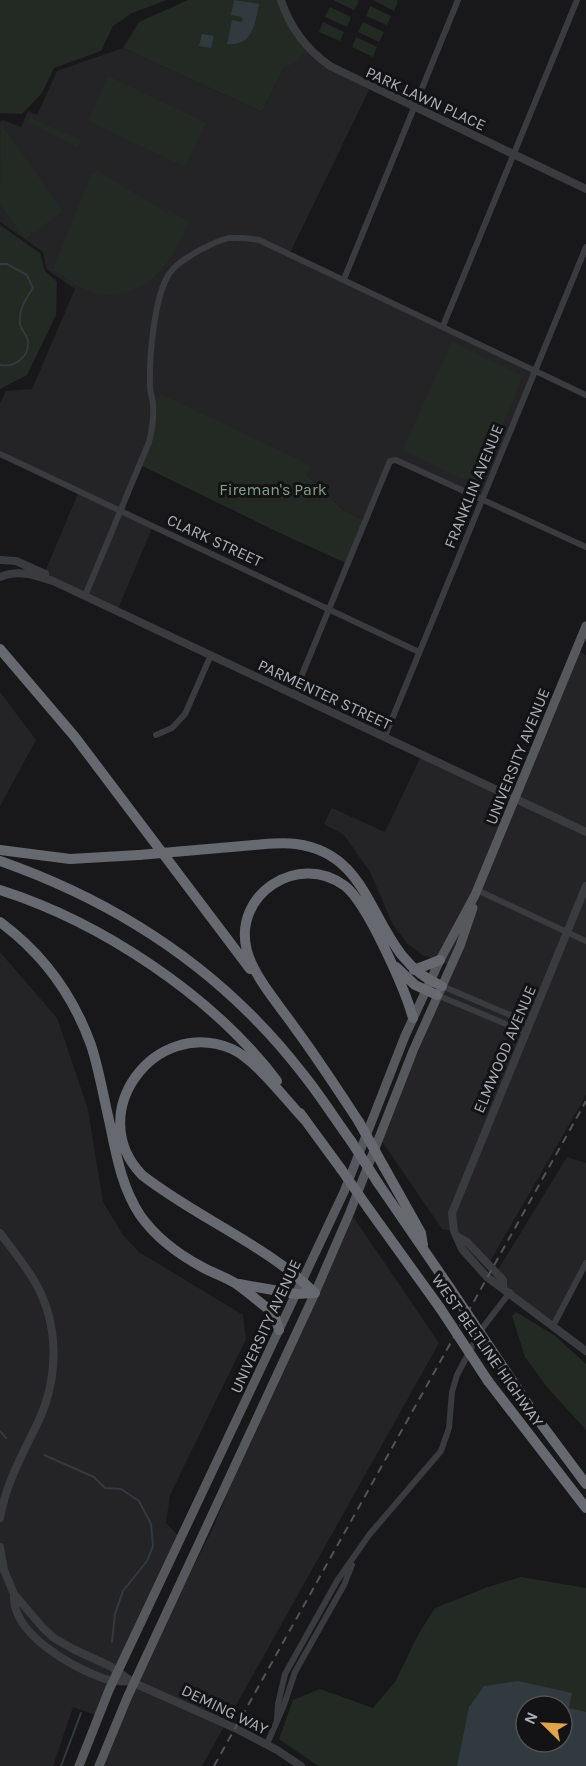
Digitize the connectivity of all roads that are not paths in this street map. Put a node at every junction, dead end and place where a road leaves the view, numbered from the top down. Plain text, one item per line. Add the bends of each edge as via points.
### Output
1 (281, 0) edge
2 (458, 0) edge
3 (577, 0) edge
4 (414, 107) junction
5 (513, 154) junction
6 (586, 189) edge
7 (586, 247) edge
8 (344, 279) junction
9 (442, 327) junction
10 (534, 370) junction
11 (586, 395) edge
12 (0, 454) edge
13 (483, 498) junction
14 (121, 511) junction
15 (586, 547) edge
16 (0, 560) edge
17 (0, 577) edge
18 (53, 580) junction
19 (85, 596) junction
20 (330, 609) junction
21 (586, 626) edge
22 (0, 650) edge
23 (419, 652) junction
24 (210, 655) junction
25 (294, 694) junction
26 (156, 735) dead end
27 (385, 736) junction
28 (515, 798) junction
29 (586, 832) edge
30 (0, 850) edge
31 (0, 861) edge
32 (586, 886) edge
33 (0, 890) edge
34 (476, 893) junction
35 (0, 922) edge
36 (567, 932) junction
37 (586, 941) edge
38 (440, 960) junction
39 (392, 963) junction
40 (414, 970) junction
41 (428, 986) junction
42 (440, 991) junction
43 (270, 992) junction
44 (412, 1018) junction
45 (529, 1023) junction
46 (525, 1032) junction
47 (304, 1119) junction
48 (0, 1233) edge
49 (424, 1251) junction
50 (586, 1263) edge
51 (302, 1280) junction
52 (234, 1283) junction
53 (315, 1293) junction
54 (510, 1293) junction
55 (296, 1294) junction
56 (553, 1326) junction
57 (279, 1330) junction
58 (586, 1351) edge
59 (586, 1482) edge
60 (586, 1508) edge
61 (0, 1518) edge
62 (0, 1547) edge
63 (2, 1571) edge
64 (14, 1594) junction
65 (116, 1676) junction
66 (134, 1683) junction
67 (267, 1744) junction
68 (80, 1766) edge
69 (99, 1766) edge
70 (301, 1766) edge

1 - 4 street, PARK LAWN PLACE via 298,36 322,60
2 - 4 street
3 - 5 street
4 - 5 street, PARK LAWN PLACE
4 - 8 street
5 - 6 street, PARK LAWN PLACE
5 - 9 street
7 - 10 street, FRANKLIN AVENUE
8 - 9 street
8 - 14 street via 259,240 241,237 224,238 181,261 163,286 155,312 150,389 153,423
9 - 10 street
10 - 11 street
10 - 13 street, FRANKLIN AVENUE
12 - 14 street, CLARK STREET
13 - 15 street
13 - 20 street via 396,460 390,461
13 - 23 street, FRANKLIN AVENUE
14 - 19 street
14 - 20 street, CLARK STREET
16 - 18 street, PARMENTER STREET via 29,565
17 - 18 street, PARMENTER STREET via 23,572
18 - 19 street, PARMENTER STREET
19 - 24 street, PARMENTER STREET
20 - 23 street, CLARK STREET
20 - 25 street
21 - 28 main road, UNIVERSITY AVENUE
22 - 43 highway via 75,737
23 - 27 street, FRANKLIN AVENUE
24 - 25 street, PARMENTER STREET
24 - 26 street via 184,714 172,728
25 - 27 street, PARMENTER STREET
27 - 28 street, PARMENTER STREET
28 - 29 street, PARMENTER STREET
28 - 34 main road, UNIVERSITY AVENUE
30 - 40 highway, bridge via 70,859 294,843 326,852 360,883 393,946
31 - 49 highway, WEST BELTLINE HIGHWAY, bridge via 65,886 133,921 205,971 239,1002 303,1073
32 - 36 street, ELMWOOD AVENUE
33 - 47 highway via 105,936 186,990 253,1053
34 - 36 street
34 - 38 main road, UNIVERSITY AVENUE
34 - 42 main road, UNIVERSITY AVENUE via 464,937
35 - 52 highway via 40,958 74,1006 91,1045 122,1177 140,1214 175,1251
36 - 37 street
36 - 45 street, ELMWOOD AVENUE
38 - 40 highway
38 - 41 main road, UNIVERSITY AVENUE
39 - 41 highway via 406,978
39 - 43 highway via 351,891 321,875 292,875 260,894 245,927 248,954
39 - 44 highway
40 - 41 highway
41 - 42 highway
41 - 44 main road, UNIVERSITY AVENUE
42 - 45 street
42 - 46 street
42 - 53 main road, UNIVERSITY AVENUE
43 - 49 highway, bridge via 359,1122 421,1233
44 - 51 main road, UNIVERSITY AVENUE via 348,1183
45 - 46 street, ELMWOOD AVENUE
46 - 54 street, ELMWOOD AVENUE via 452,1213 458,1237 467,1242
47 - 51 highway via 246,1058 222,1046 193,1042 174,1047 142,1067 125,1097 121,1120 124,1146 142,1175
47 - 60 highway, WEST BELTLINE HIGHWAY, bridge via 488,1381
48 - 61 street via 41,1293 50,1319 54,1351 45,1407 8,1486
49 - 59 highway, WEST BELTLINE HIGHWAY, bridge via 539,1421
50 - 56 street
51 - 53 highway
51 - 55 main road, UNIVERSITY AVENUE
52 - 55 highway
52 - 57 highway via 271,1311
53 - 55 highway
53 - 66 main road, UNIVERSITY AVENUE
54 - 56 street
54 - 67 street via 481,1330 460,1369 441,1451 369,1535 288,1668 277,1720
55 - 57 main road, UNIVERSITY AVENUE
56 - 58 street
57 - 65 main road, UNIVERSITY AVENUE
62 - 63 street, DEMING WAY
63 - 64 street, DEMING WAY
64 - 65 street, DEMING WAY via 54,1638
64 - 65 street, DEMING WAY via 13,1606 18,1616 38,1641 63,1659 104,1678
65 - 66 street, DEMING WAY
65 - 68 main road, UNIVERSITY AVENUE
66 - 67 street, DEMING WAY
66 - 69 main road, UNIVERSITY AVENUE
67 - 70 street, DEMING WAY

